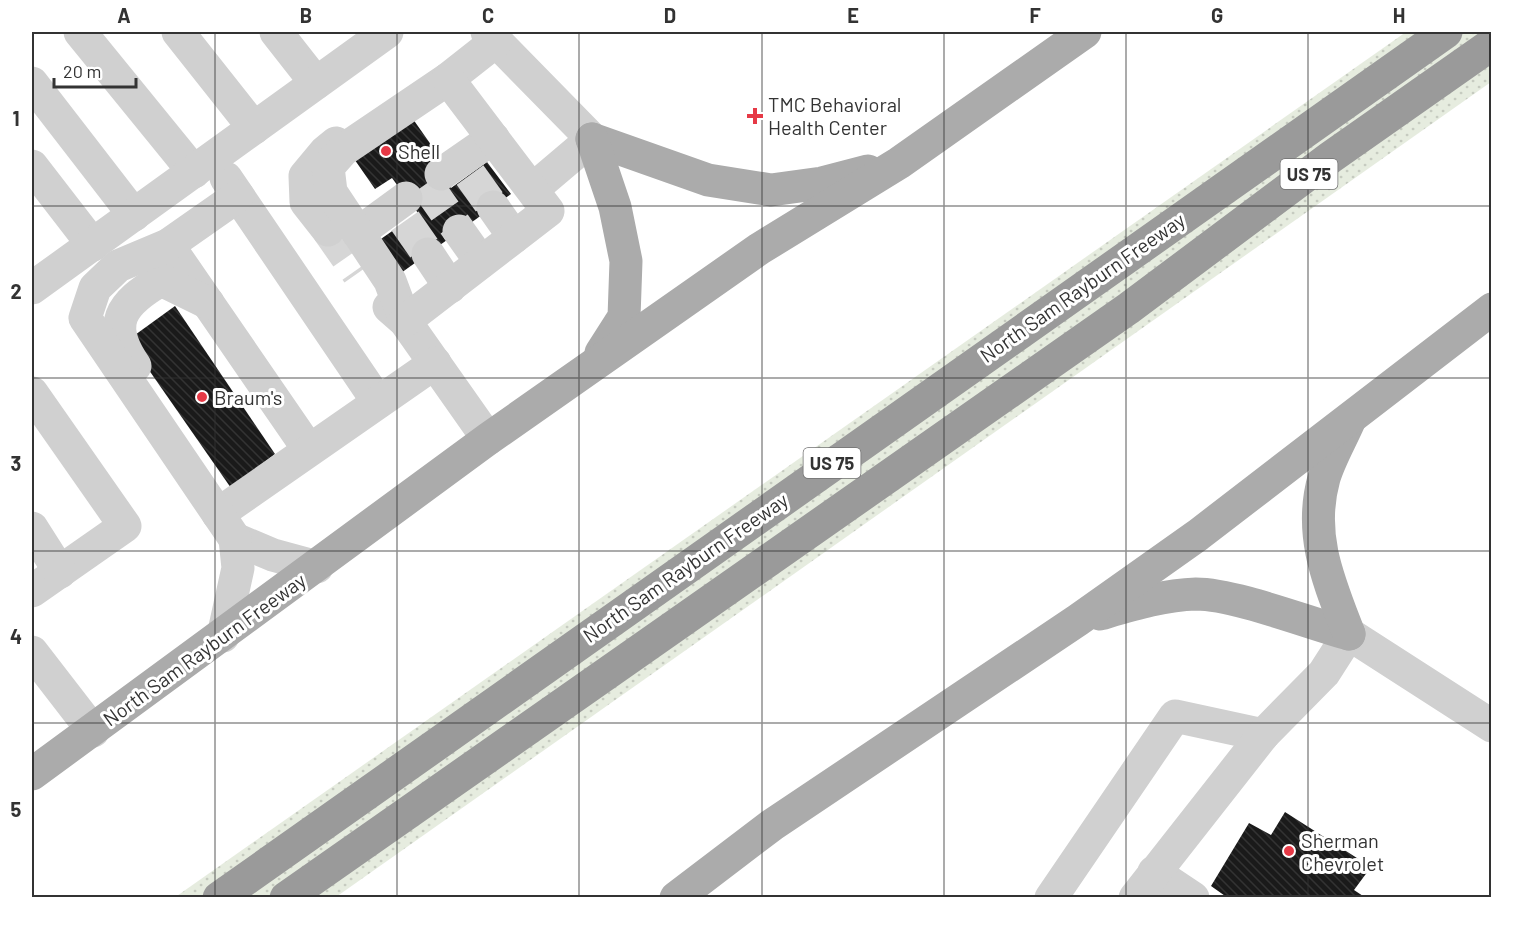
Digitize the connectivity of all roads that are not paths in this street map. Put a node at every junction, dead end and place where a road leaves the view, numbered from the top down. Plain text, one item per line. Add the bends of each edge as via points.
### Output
1 (80, 32) edge
2 (178, 32) edge
3 (276, 32) edge
4 (1085, 32) edge
5 (1446, 32) edge
6 (382, 33) edge
7 (491, 37) edge
8 (1491, 44) edge
9 (448, 79) junction
10 (32, 83) edge
11 (316, 83) junction
12 (254, 128) junction
13 (494, 138) junction
14 (592, 139) junction
15 (899, 163) junction
16 (203, 165) junction
17 (32, 166) edge
18 (457, 170) dead end
19 (533, 189) junction
20 (238, 196) junction
21 (493, 207) tunnel mouth
22 (402, 208) dead end
23 (134, 215) junction
24 (459, 231) tunnel mouth
25 (343, 232) junction
26 (514, 237) junction
27 (93, 245) junction
28 (168, 245) junction
29 (428, 254) tunnel mouth
30 (481, 262) junction
31 (358, 273) tunnel mouth
32 (36, 276) edge
33 (450, 287) junction
34 (208, 303) junction
35 (1491, 309) edge
36 (405, 321) junction
37 (435, 363) junction
38 (592, 366) junction
39 (32, 393) edge
40 (378, 402) junction
41 (1352, 414) junction
42 (42, 430) edge
43 (488, 439) junction
44 (309, 450) junction
45 (218, 514) junction
46 (32, 528) edge
47 (317, 567) junction
48 (60, 572) junction
49 (32, 591) edge
50 (1078, 620) junction
51 (1349, 634) junction
52 (223, 636) junction
53 (32, 652) edge
54 (1491, 726) edge
55 (93, 731) junction
56 (1263, 735) junction
57 (32, 774) edge
58 (1144, 885) edge
59 (219, 897) edge
60 (286, 897) edge
61 (676, 897) edge
62 (1051, 897) edge
63 (1193, 897) edge

1 - 16 street
2 - 12 street
3 - 11 street
4 - 15 main road, North Sam Rayburn Freeway
5 - 59 highway, North Sam Rayburn Freeway / US 75
6 - 11 street
7 - 9 street
7 - 14 street
8 - 60 highway, North Sam Rayburn Freeway / US 75 via 1129,308
9 - 13 street
9 - 25 street via 398,96 325,152 305,176 306,202
10 - 23 street
11 - 12 street
12 - 16 street
13 - 18 street
13 - 19 street
14 - 15 main road via 708,180 771,190 822,183
14 - 19 street
14 - 38 main road via 615,207 627,261 624,317
15 - 38 main road, North Sam Rayburn Freeway via 759,249
16 - 20 street
16 - 23 street
17 - 27 street
19 - 26 street via 548,211
20 - 28 street
20 - 40 street
21 - 26 street
22 - 25 street
23 - 27 street
24 - 30 street
25 - 36 street via 390,281
26 - 30 street
27 - 32 street
28 - 34 street
28 - 45 street via 118,266 95,288 85,318
29 - 33 street
30 - 33 street
31 - 36 street via 372,293
33 - 36 street
34 - 44 street
34 - 45 street via 162,280 126,307 118,330 122,348 199,460
35 - 41 main road
36 - 37 street
37 - 40 street
37 - 43 street
38 - 43 main road, North Sam Rayburn Freeway
39 - 42 street
40 - 44 street
41 - 50 main road via 1198,535
41 - 51 main road via 1324,478 1317,532
42 - 48 street via 125,526
43 - 47 main road, North Sam Rayburn Freeway
44 - 45 street
45 - 47 street via 273,555
45 - 52 street via 238,568
46 - 48 street
47 - 52 main road, North Sam Rayburn Freeway
48 - 49 street
50 - 51 main road via 1148,600 1197,594 1237,601
50 - 61 main road via 772,825
51 - 54 street
51 - 56 street via 1324,673
52 - 55 main road, North Sam Rayburn Freeway
53 - 55 street
55 - 57 main road, North Sam Rayburn Freeway
56 - 58 street
56 - 62 street via 1175,716
58 - 63 street

